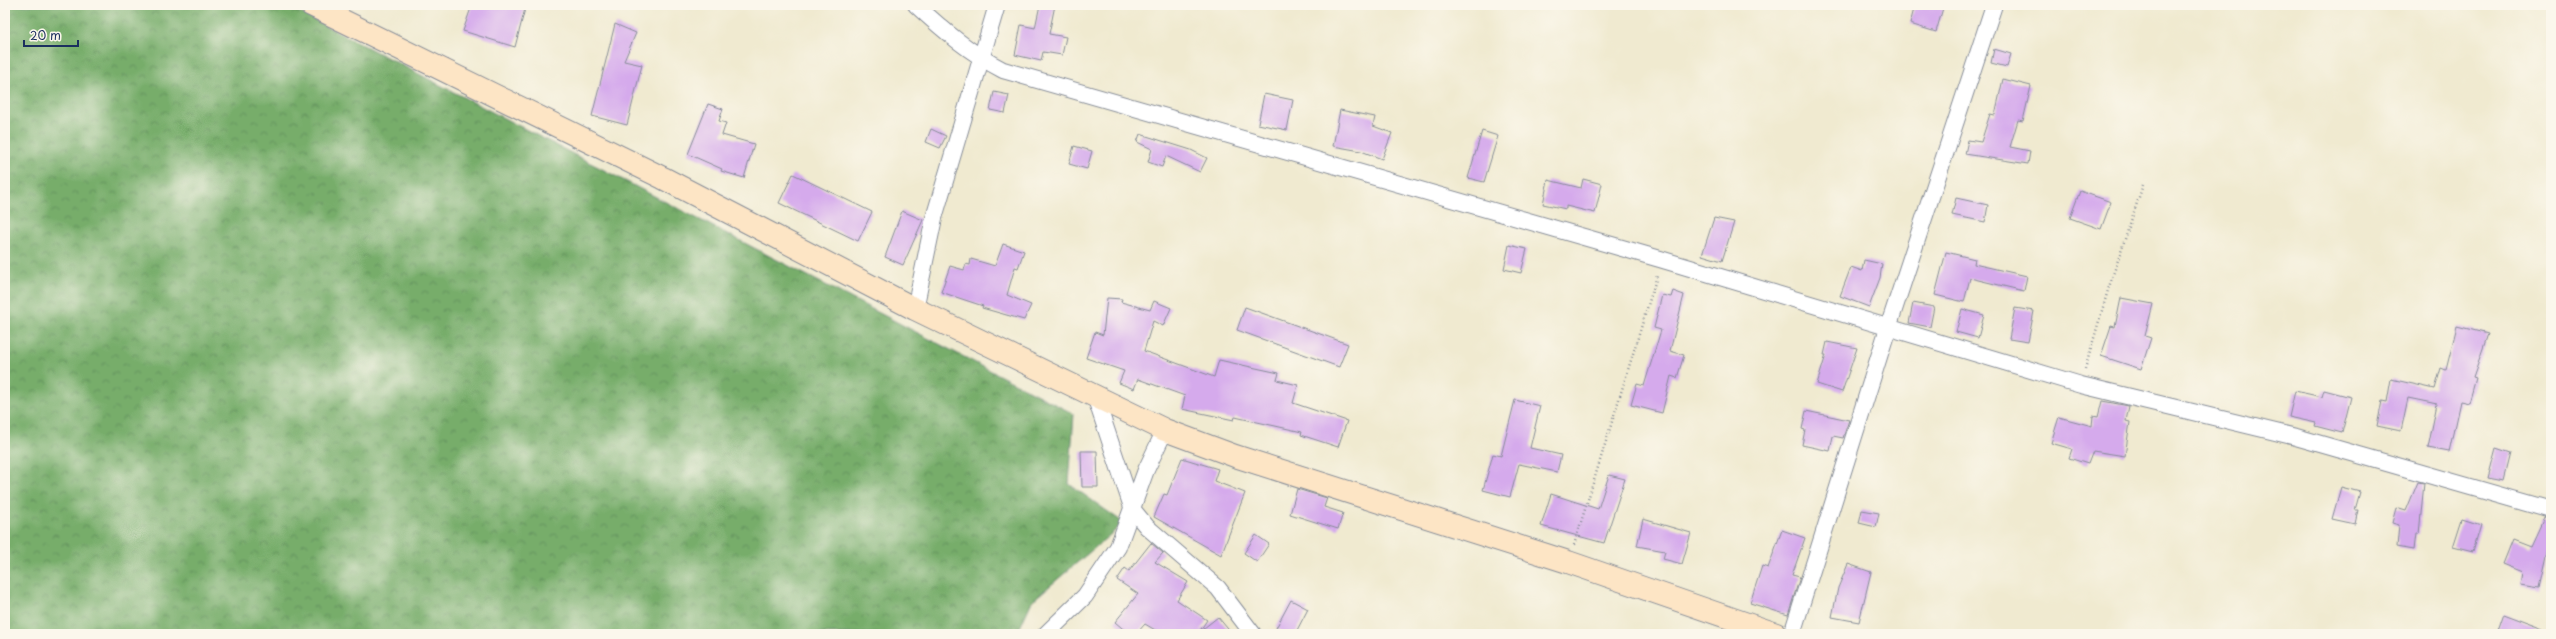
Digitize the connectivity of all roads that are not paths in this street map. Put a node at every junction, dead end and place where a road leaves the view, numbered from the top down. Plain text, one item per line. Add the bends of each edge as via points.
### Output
1 (311, 5) edge
2 (916, 5) edge
3 (997, 5) edge
4 (1994, 5) edge
5 (980, 59) junction
6 (915, 309) junction
7 (1888, 328) junction
8 (1095, 396) junction
9 (1165, 430) junction
10 (1133, 510) junction
11 (2551, 510) edge
12 (1046, 634) edge
13 (1253, 634) edge
14 (1776, 634) edge
15 (1792, 634) edge

1 - 6 street via 663,178
2 - 5 street
3 - 5 street
4 - 7 street
5 - 6 street via 934,218
5 - 7 street via 1002,70 1660,259
6 - 8 street
7 - 11 street via 2081,385 2296,437
7 - 15 street
8 - 9 street
8 - 10 street
9 - 10 street via 1146,470
9 - 14 street via 1236,456 1568,562
10 - 12 street via 1118,547 1085,596
10 - 13 street via 1147,527 1218,588

